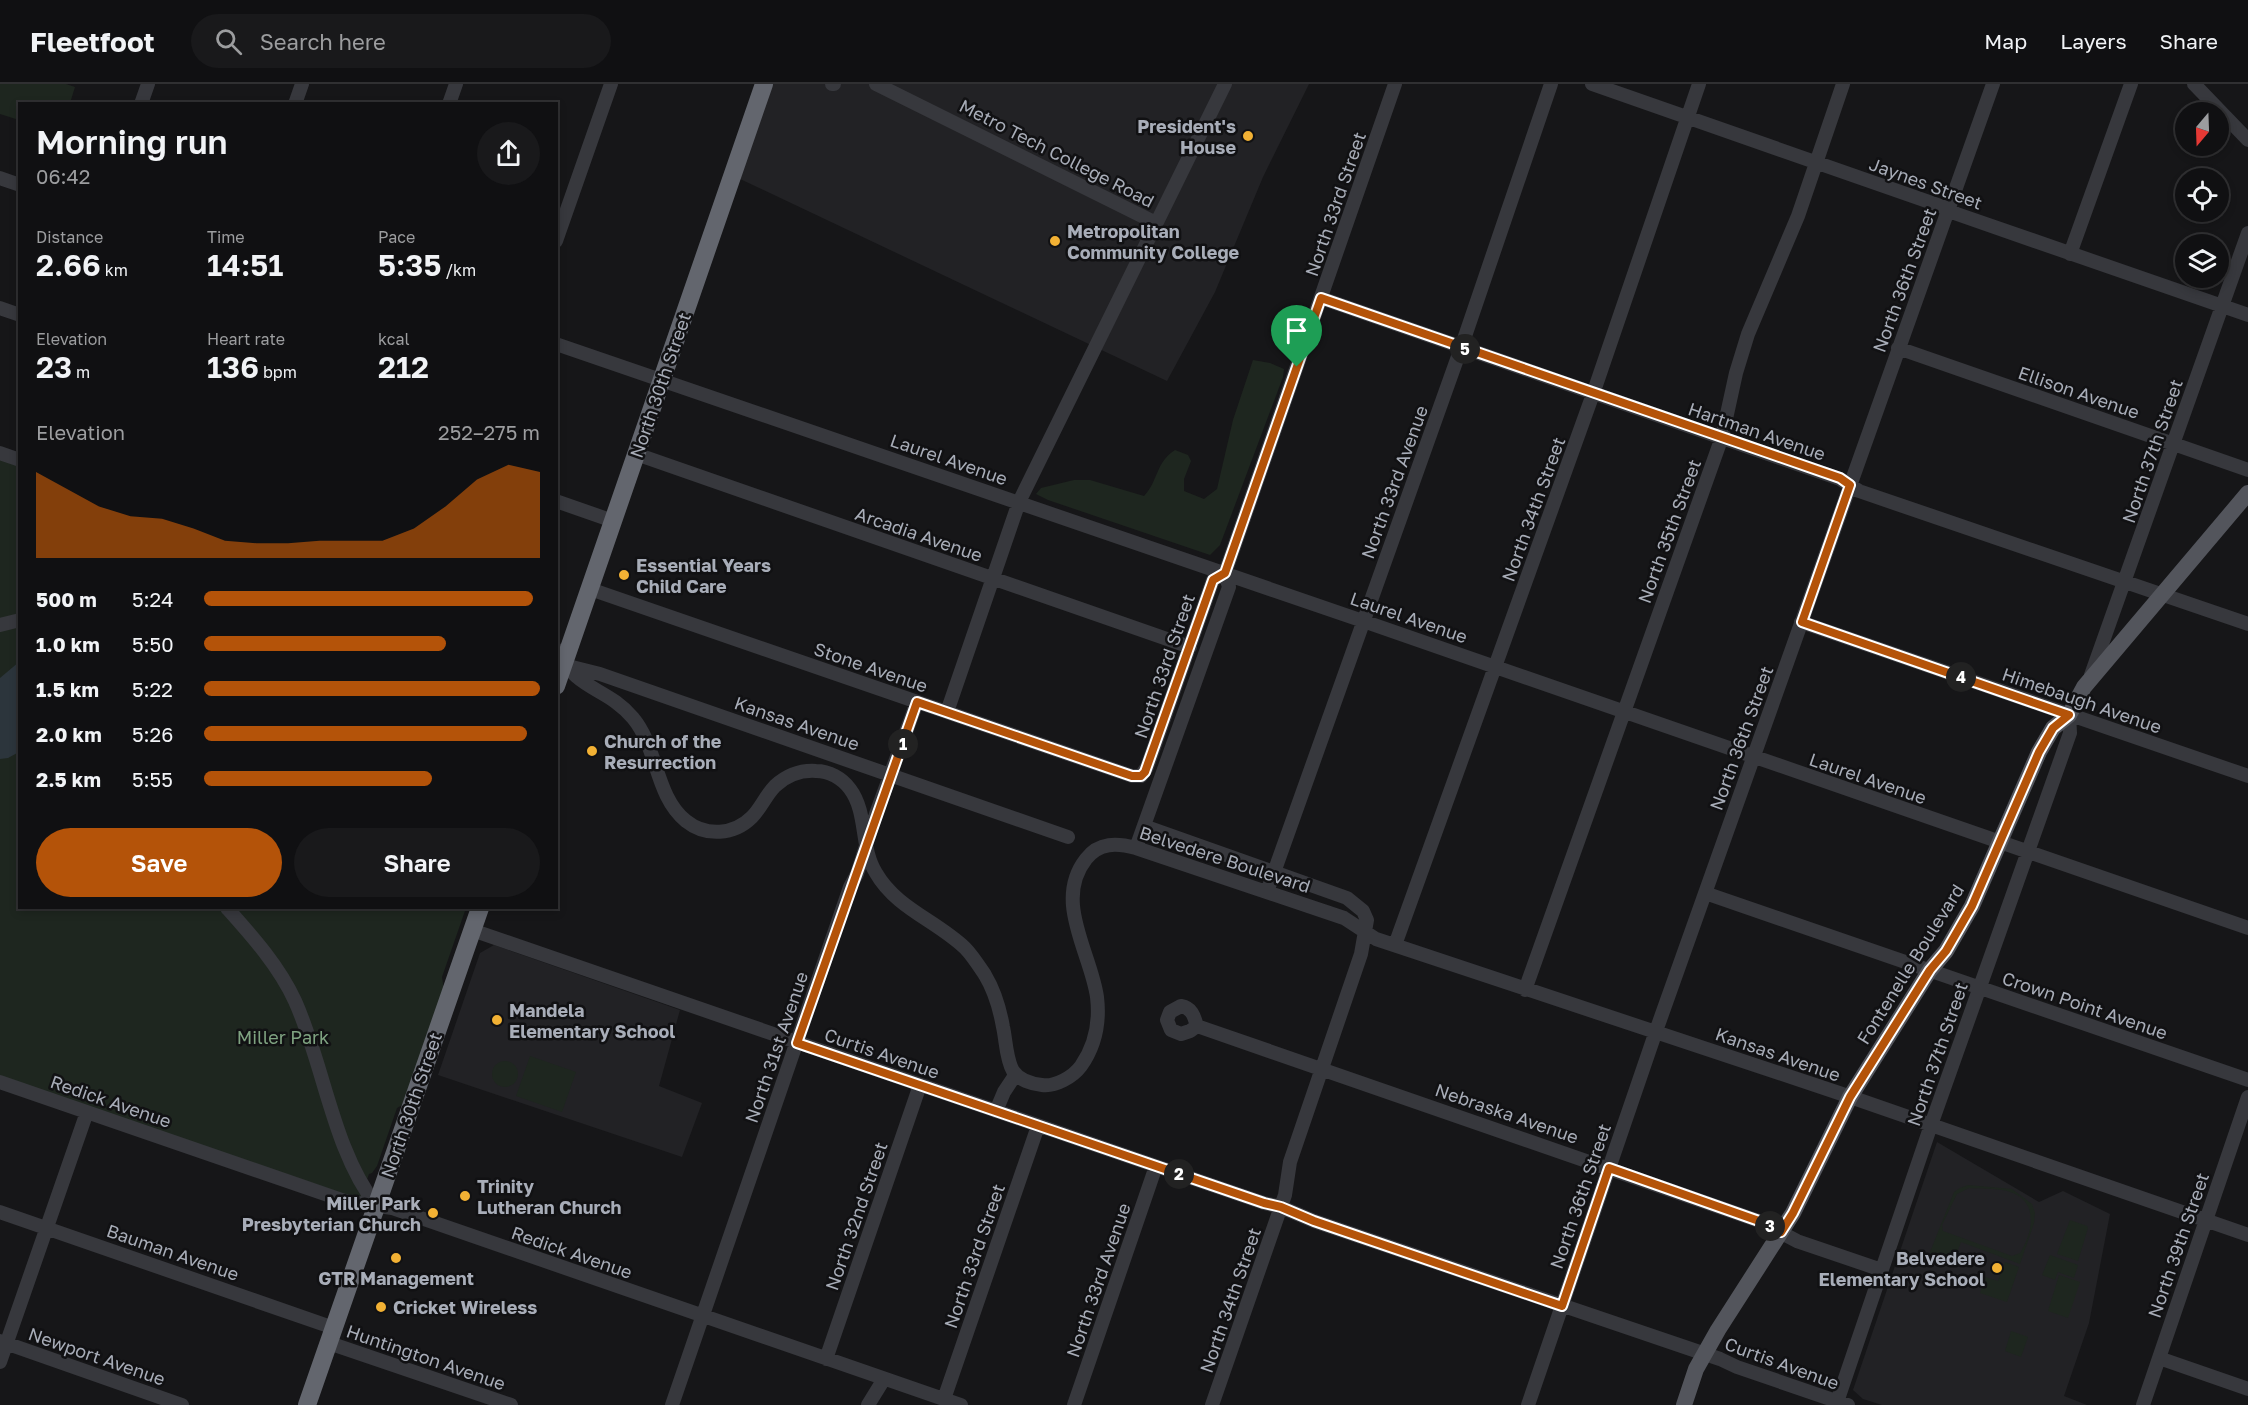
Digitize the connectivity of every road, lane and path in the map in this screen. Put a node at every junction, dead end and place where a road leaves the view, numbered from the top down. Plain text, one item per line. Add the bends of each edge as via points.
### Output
1 (148, 84) edge
2 (302, 84) edge
3 (456, 84) edge
4 (611, 84) edge
5 (764, 84) edge
6 (876, 84) edge
7 (1225, 84) edge
8 (1395, 84) edge
9 (1551, 84) edge
10 (1592, 84) edge
11 (1699, 84) edge
12 (1843, 84) edge
13 (1993, 84) edge
14 (2131, 84) edge
15 (2194, 84) edge
16 (142, 102) edge
17 (296, 102) edge
18 (450, 102) edge
19 (1687, 117) junction
20 (2248, 140) edge
21 (1816, 163) junction
22 (0, 178) edge
23 (18, 184) edge
24 (1948, 210) junction
25 (1156, 223) junction
26 (2248, 233) edge
27 (558, 235) edge
28 (2070, 254) junction
29 (1321, 298) junction
30 (2222, 306) junction
31 (0, 308) edge
32 (18, 314) edge
33 (2248, 315) edge
34 (558, 345) edge
35 (1461, 348) junction
36 (1898, 348) junction
37 (662, 380) junction
38 (1593, 394) junction
39 (1722, 437) junction
40 (2173, 444) junction
41 (0, 453) edge
42 (636, 454) junction
43 (18, 459) edge
44 (2248, 470) edge
45 (1850, 485) junction
46 (2248, 493) edge
47 (558, 502) edge
48 (1018, 502) junction
49 (613, 521) junction
50 (1225, 573) junction
51 (993, 579) junction
52 (2124, 583) junction
53 (590, 589) junction
54 (2162, 595) junction
55 (18, 620) edge
56 (1363, 621) junction
57 (1802, 622) junction
58 (2248, 624) edge
59 (0, 625) edge
60 (1190, 647) junction
61 (559, 660) edge
62 (1495, 667) junction
63 (2089, 681) junction
64 (917, 702) junction
65 (1625, 711) junction
66 (946, 712) junction
67 (2069, 715) junction
68 (1753, 757) junction
69 (892, 775) junction
70 (1141, 776) joint
71 (2248, 777) edge
72 (1144, 826) junction
73 (1068, 837) dead end
74 (867, 843) junction
75 (2000, 843) junction
76 (1136, 848) junction
77 (2027, 852) junction
78 (1274, 871) junction
79 (1267, 892) junction
80 (1705, 893) junction
81 (228, 909) edge
82 (480, 909) edge
83 (2248, 928) edge
84 (472, 930) junction
85 (1365, 932) junction
86 (1395, 945) junction
87 (1930, 970) junction
88 (1979, 987) junction
89 (1526, 990) junction
90 (1197, 1026) dead end
91 (1656, 1031) junction
92 (797, 1043) junction
93 (1322, 1068) junction
94 (1016, 1074) junction
95 (2248, 1080) edge
96 (0, 1082) edge
97 (920, 1085) junction
98 (1850, 1097) junction
99 (2248, 1097) edge
100 (996, 1111) junction
101 (87, 1112) junction
102 (1931, 1125) junction
103 (1038, 1126) junction
104 (1156, 1166) junction
105 (1609, 1168) junction
106 (376, 1205) junction
107 (1281, 1207) junction
108 (0, 1212) edge
109 (2205, 1220) junction
110 (46, 1227) junction
111 (1781, 1232) junction
112 (2248, 1235) edge
113 (1882, 1270) junction
114 (1562, 1306) junction
115 (702, 1317) junction
116 (332, 1335) junction
117 (3, 1343) edge
118 (1705, 1354) junction
119 (2159, 1358) junction
120 (826, 1359) junction
121 (0, 1362) edge
122 (884, 1379) junction
123 (2248, 1389) edge
124 (944, 1399) junction
125 (1841, 1404) edge
126 (182, 1405) edge
127 (308, 1405) edge
128 (511, 1405) edge
129 (672, 1405) edge
130 (868, 1405) edge
131 (961, 1405) edge
132 (1074, 1405) edge
133 (1212, 1405) edge
134 (1528, 1405) edge
135 (1684, 1405) edge
136 (2143, 1405) edge

1 - 16 street
2 - 17 street
3 - 18 street
4 - 27 street
5 - 37 highway, North 30th Street
6 - 25 street, Metro Tech College Road
7 - 25 street, Metro Tech College Road
8 - 29 street, North 33rd Street
9 - 35 street, North 33rd Avenue
10 - 19 street, Jaynes Street
11 - 19 street, North 34th Street
12 - 21 street, North 35th Street
13 - 24 street, North 36th Street
14 - 28 street
15 - 20 street
19 - 21 street, Jaynes Street
19 - 38 street, North 34th Street
21 - 24 street, Jaynes Street
21 - 39 street, North 35th Street via 1785,250 1748,334
22 - 23 street
24 - 28 street, Jaynes Street
24 - 36 street, North 36th Street
25 - 48 street, Metro Tech College Road
26 - 30 street, North 37th Street
28 - 30 street, Jaynes Street
29 - 35 street, Hartman Avenue
29 - 50 street, North 33rd Street
30 - 33 street, Jaynes Street
30 - 40 street, North 37th Street
31 - 32 street
34 - 37 street, Laurel Avenue
35 - 38 street, Hartman Avenue
35 - 56 street, North 33rd Avenue
36 - 40 street, Ellison Avenue
36 - 45 street, North 36th Street
37 - 42 highway, North 30th Street
37 - 48 street, Laurel Avenue
38 - 39 street, Hartman Avenue
38 - 62 street, North 34th Street
39 - 45 street, Hartman Avenue via 1840,478
39 - 65 street, North 35th Street
40 - 44 street, Ellison Avenue
40 - 52 street, North 37th Street
41 - 43 street
42 - 49 highway, North 30th Street
42 - 51 street, Arcadia Avenue
45 - 52 street, Hartman Avenue
45 - 57 street, North 36th Street
46 - 54 main road, Fontenelle Boulevard
47 - 49 street
48 - 50 street, Laurel Avenue
48 - 51 street
49 - 53 highway, North 30th Street
50 - 56 street, Laurel Avenue
50 - 60 street, North 33rd Street via 1213,580
50 - 72 street, North 33rd Street via 1229,587
51 - 60 street, Arcadia Avenue
51 - 66 street
52 - 54 street, Hartman Avenue
52 - 63 street, North 37th Street
53 - 61 highway, North 30th Street
53 - 64 street, Stone Avenue
54 - 58 street, Hartman Avenue
54 - 63 main road, Fontenelle Boulevard
55 - 59 street
56 - 62 street, Laurel Avenue
56 - 78 street, North 33rd Avenue
57 - 67 street, Himebaugh Avenue
57 - 68 street, North 36th Street
60 - 70 street, North 33rd Street
61 - 69 street, Kansas Avenue
61 - 74 street via 580,681 611,698 634,719 647,741 670,802 691,825 712,832 735,829 752,817 785,778 800,772 822,771 851,790
62 - 65 street, Laurel Avenue
62 - 86 street, North 34th Street
63 - 67 main road, Fontenelle Boulevard
64 - 66 street, Stone Avenue
64 - 69 street, North 31st Avenue
65 - 68 street, Laurel Avenue
65 - 89 street, North 35th Street
66 - 70 street, Stone Avenue
67 - 71 street, Himebaugh Avenue
67 - 75 main road, Fontenelle Boulevard via 2053,728 2039,752
67 - 77 street, North 37th Street via 2070,733
68 - 75 street, Laurel Avenue
68 - 80 street, North 36th Street
69 - 73 street, Kansas Avenue
69 - 74 street, North 31st Avenue
72 - 76 street, North 33rd Street
72 - 78 street
74 - 92 street, North 31st Avenue
74 - 94 street via 873,870 892,895 965,948 984,974
75 - 77 street, Laurel Avenue
75 - 87 main road, Fontenelle Boulevard via 1972,906
76 - 79 street, Belvedere Boulevard
76 - 94 street, Belvedere Boulevard via 1113,844 1090,853 1072,890 1076,921 1097,996 1097,1026 1089,1054 1078,1070 1051,1085 1027,1081
77 - 83 street, Laurel Avenue
77 - 88 street, North 37th Street
78 - 79 street, North 33rd Avenue
78 - 85 street via 1347,898 1363,911 1367,920
79 - 85 street, Belvedere Boulevard via 1344,918
80 - 87 street, Crown Point Avenue
80 - 91 street, North 36th Street
81 - 106 street via 283,979 295,1001 349,1157
82 - 84 highway, North 30th Street
84 - 92 street, Curtis Avenue
84 - 106 highway, North 30th Street
85 - 86 street, Kansas Avenue
85 - 93 street
86 - 89 street, Kansas Avenue
87 - 88 street, Crown Point Avenue
87 - 98 main road, Fontenelle Boulevard
88 - 95 street, Crown Point Avenue
88 - 102 street, North 37th Street
89 - 91 street, Kansas Avenue
90 - 93 street, Nebraska Avenue
91 - 98 street, Kansas Avenue
91 - 105 street, North 36th Street
92 - 97 street, Curtis Avenue
92 - 115 street, North 31st Avenue
93 - 105 street, Nebraska Avenue
93 - 107 street via 1290,1162
94 - 100 street
96 - 101 street, Redick Avenue
97 - 100 street, Curtis Avenue
97 - 120 street, North 32nd Street
98 - 102 street, Kansas Avenue
98 - 111 main road, Fontenelle Boulevard
99 - 109 street, North 39th Street
100 - 103 street, Curtis Avenue
101 - 106 street, Redick Avenue via 342,1200
101 - 110 street
102 - 109 street, Kansas Avenue
102 - 113 street, North 37th Street
103 - 104 street, Curtis Avenue
103 - 124 street, North 33rd Street
104 - 107 street, Curtis Avenue
104 - 132 street, North 33rd Avenue
105 - 111 street, Nebraska Avenue
105 - 114 street, North 36th Street
106 - 115 street, Redick Avenue
106 - 116 highway, North 30th Street
107 - 114 street
107 - 133 street, North 34th Street
108 - 110 street, Bauman Avenue
109 - 112 street, Kansas Avenue
109 - 119 street, North 39th Street
110 - 116 street, Bauman Avenue
110 - 117 street
111 - 113 street, Nebraska Avenue
111 - 118 main road, Fontenelle Boulevard
113 - 125 street, North 37th Street
114 - 118 street
114 - 134 street, North 36th Street
115 - 120 street, Redick Avenue
115 - 129 street, North 31st Avenue
116 - 127 highway, North 30th Street
116 - 128 street, Huntington Avenue
117 - 121 street
117 - 126 street, Newport Avenue
118 - 125 street, Curtis Avenue
118 - 135 main road, Fontenelle Boulevard
119 - 123 street
119 - 136 street, North 39th Street
120 - 122 street, Redick Avenue
122 - 124 street, Redick Avenue
122 - 130 street
124 - 131 street, Redick Avenue

